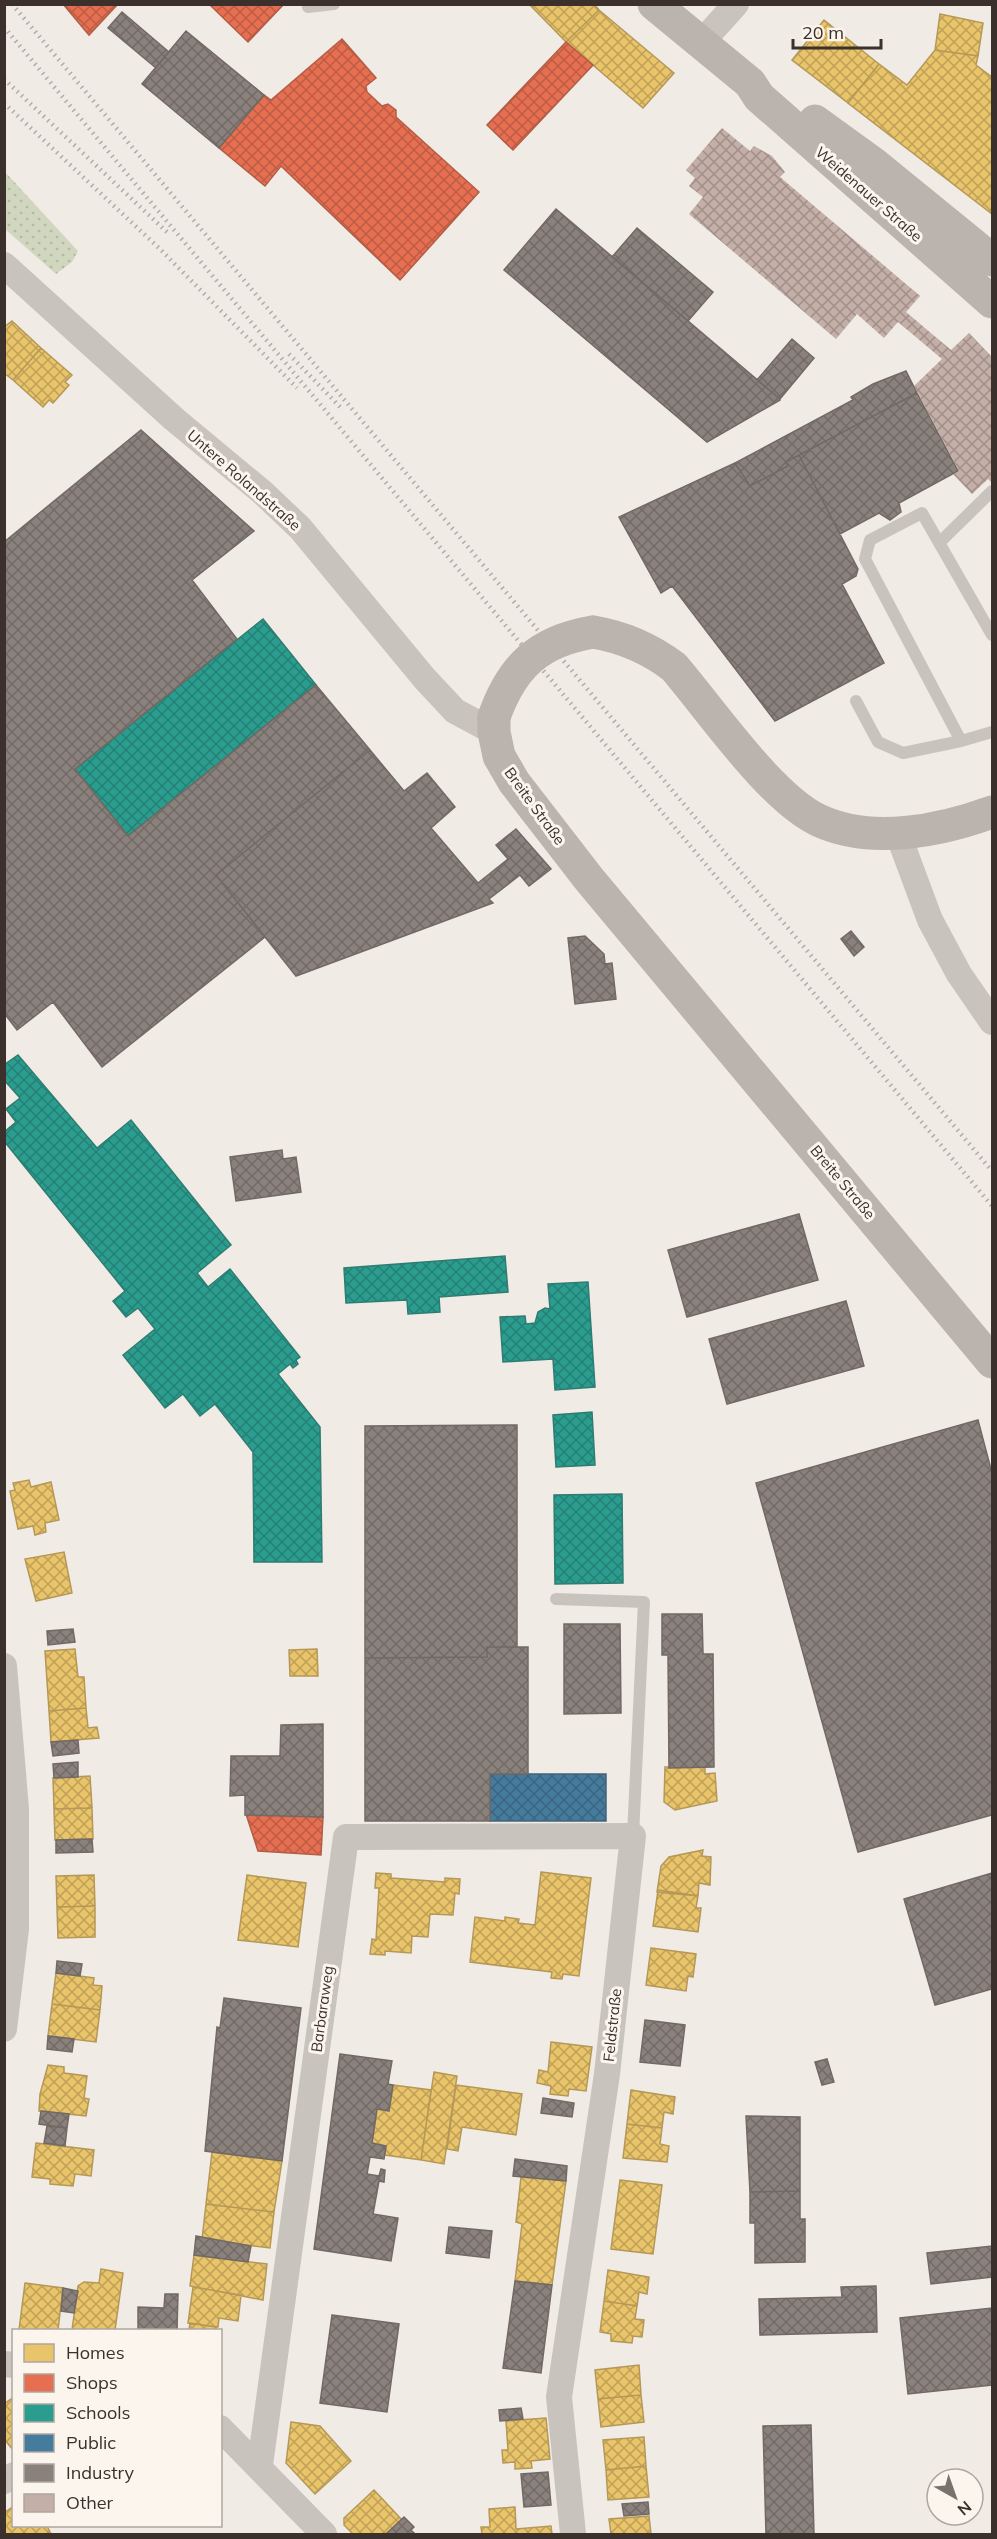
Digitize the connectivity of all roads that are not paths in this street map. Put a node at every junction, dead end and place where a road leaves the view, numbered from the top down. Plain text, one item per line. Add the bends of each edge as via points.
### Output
1 (334, 4) edge
2 (654, 4) edge
3 (736, 4) edge
4 (308, 7) dead end
5 (700, 44) junction
6 (4, 265) edge
7 (987, 276) edge
8 (993, 491) edge
9 (939, 543) junction
10 (993, 635) edge
11 (856, 701) dead end
12 (494, 725) junction
13 (993, 732) edge
14 (961, 741) junction
15 (993, 812) edge
16 (898, 834) junction
17 (993, 1022) edge
18 (993, 1362) edge
19 (556, 1599) dead end
20 (4, 1666) edge
21 (633, 1836) junction
22 (4, 2029) edge
23 (222, 2430) edge
24 (260, 2465) junction
25 (324, 2535) edge
26 (573, 2535) edge

1 - 4 lane
2 - 5 street, Weidenauer Straße
3 - 5 street
5 - 7 street, Weidenauer Straße via 750,83 759,97
6 - 12 street, Untere Rolandstraße via 292,520 455,711
8 - 9 lane
9 - 10 lane
9 - 14 lane via 922,513 870,540 865,559
11 - 14 lane via 878,742 903,753
12 - 16 street, bridge via 500,701 519,668 551,643 592,632 613,636 656,654 674,667 763,775 789,800 818,820 854,830
12 - 18 street, Breite Straße via 500,756 514,782
13 - 14 lane
15 - 16 street
16 - 17 street via 930,920 959,974
19 - 21 lane, Feldstraße via 644,1602
20 - 22 street via 16,1809 16,1929
21 - 24 street, Barbaraweg via 346,1837
21 - 26 street, Feldstraße via 607,2074 559,2397
23 - 24 street
24 - 25 street

